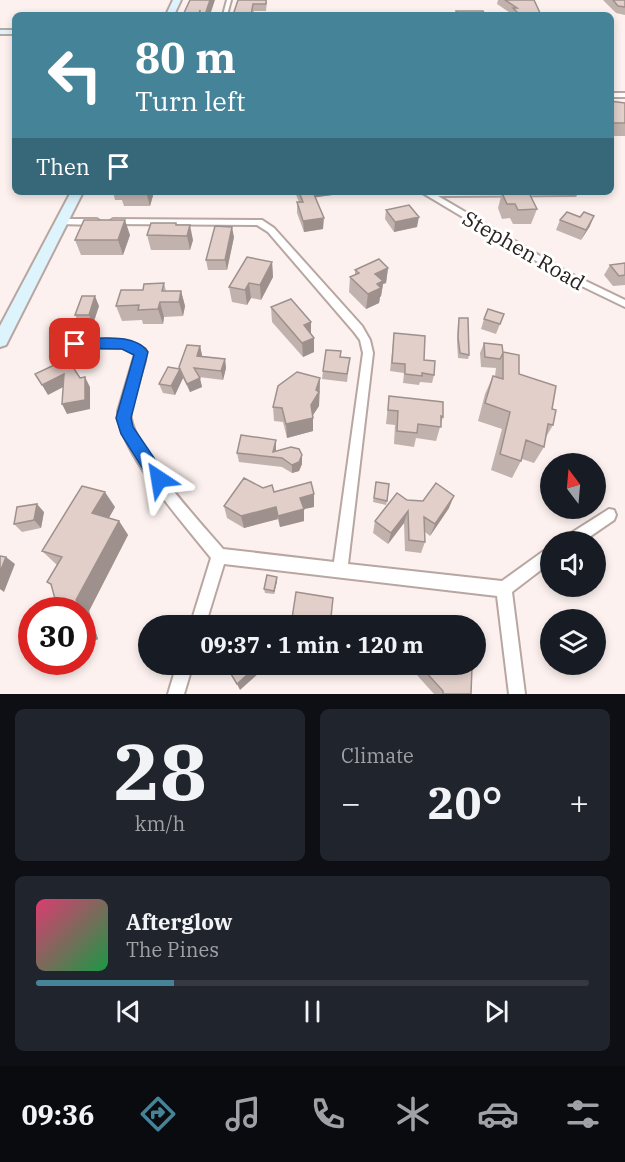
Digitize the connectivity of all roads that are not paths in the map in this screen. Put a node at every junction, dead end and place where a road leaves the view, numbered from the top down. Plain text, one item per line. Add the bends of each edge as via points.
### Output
1 (76, 195) edge
2 (430, 195) edge
3 (62, 222) junction
4 (625, 304) edge
5 (0, 341) edge
6 (75, 344) dead end
7 (609, 515) dead end
8 (586, 531) edge
9 (219, 556) junction
10 (540, 562) edge
11 (340, 571) junction
12 (504, 589) junction
13 (200, 615) edge
14 (182, 675) edge
15 (176, 694) edge
16 (517, 694) edge

1 - 3 main road
2 - 4 street, Stephen Road via 588,287
3 - 5 main road
3 - 11 street via 259,222 271,230 358,329 368,352
6 - 9 street via 124,344 141,352 126,405 126,429
7 - 8 street
9 - 11 street
9 - 13 street
10 - 12 street
11 - 12 street
12 - 16 street
14 - 15 street

